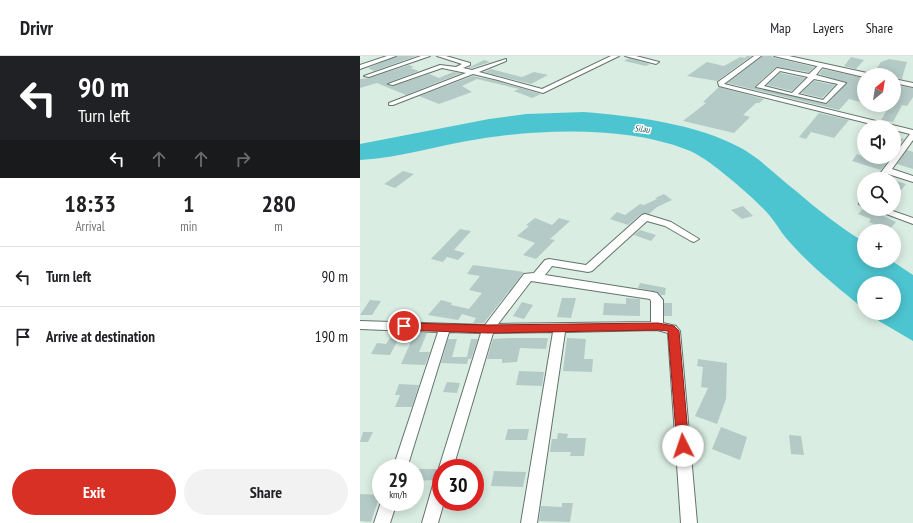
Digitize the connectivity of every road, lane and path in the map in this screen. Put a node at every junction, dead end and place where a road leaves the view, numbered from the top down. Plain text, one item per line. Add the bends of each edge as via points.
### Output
1 (393, 56) edge
2 (426, 56) edge
3 (442, 56) edge
4 (616, 56) edge
5 (628, 56) edge
6 (758, 56) edge
7 (778, 56) edge
8 (504, 60) dead end
9 (656, 62) dead end
10 (821, 65) junction
11 (360, 67) edge
12 (456, 69) junction
13 (471, 72) junction
14 (857, 73) edge
15 (811, 75) junction
16 (367, 76) dead end
17 (901, 82) edge
18 (391, 84) dead end
19 (913, 85) edge
20 (790, 94) junction
21 (391, 104) dead end
22 (864, 120) edge
23 (901, 129) edge
24 (913, 132) edge
25 (913, 135) edge
26 (886, 170) joint
27 (913, 179) edge
28 (898, 216) edge
29 (913, 221) edge
30 (694, 239) dead end
31 (537, 277) junction
32 (360, 325) edge
33 (658, 326) junction
34 (445, 327) junction
35 (560, 328) junction
36 (488, 329) junction
37 (403, 459) edge
38 (449, 459) edge
39 (386, 511) edge
40 (433, 511) edge
41 (382, 523) edge
42 (430, 523) edge
43 (529, 523) edge
44 (689, 523) edge

1 - 11 street
2 - 16 street
3 - 12 street via 468,64
4 - 13 street via 543,91
5 - 9 street
6 - 22 street via 720,83 721,85
7 - 10 main road
8 - 13 street
10 - 14 main road
10 - 15 street
12 - 13 street
12 - 18 street via 441,66
13 - 21 street
15 - 20 street
15 - 20 street via 778,70 759,87
15 - 20 street via 843,83 824,102
17 - 19 main road
23 - 24 street
25 - 26 street
26 - 27 street
28 - 29 street
30 - 31 street via 668,224 645,217 588,269 550,262
31 - 33 street via 653,296 657,300
31 - 36 street via 526,279
32 - 34 street
33 - 35 street
33 - 44 street via 668,327 674,331
34 - 36 street
34 - 37 street
35 - 36 street
35 - 43 street
36 - 38 street
39 - 41 street
40 - 42 street

